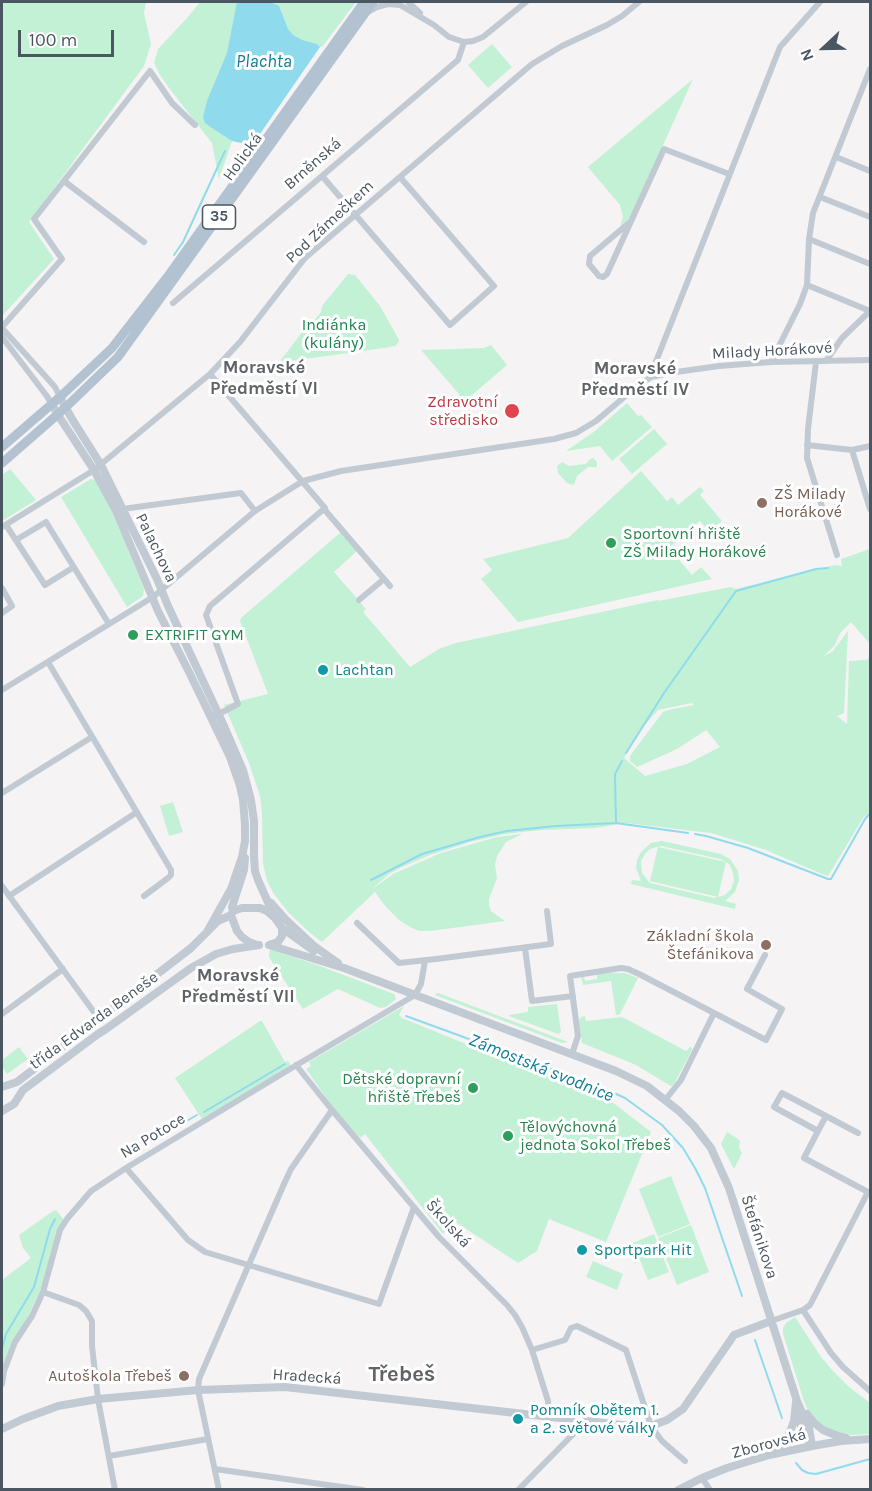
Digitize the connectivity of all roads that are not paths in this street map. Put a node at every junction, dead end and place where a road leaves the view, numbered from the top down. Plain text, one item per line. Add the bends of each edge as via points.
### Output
1 (364, 2) edge
2 (373, 2) edge
3 (408, 2) edge
4 (526, 2) edge
5 (639, 2) edge
6 (820, 2) edge
7 (363, 16) junction
8 (434, 25) junction
9 (464, 42) junction
10 (870, 69) edge
11 (195, 125) dead end
12 (836, 157) junction
13 (870, 171) edge
14 (729, 174) junction
15 (322, 176) junction
16 (400, 177) junction
17 (64, 181) junction
18 (820, 197) junction
19 (356, 215) junction
20 (870, 217) edge
21 (630, 222) junction
22 (809, 239) junction
23 (144, 242) dead end
24 (870, 264) edge
25 (807, 285) junction
26 (173, 303) dead end
27 (870, 311) edge
28 (2, 328) edge
29 (2, 337) edge
30 (870, 360) edge
31 (771, 362) junction
32 (816, 362) junction
33 (826, 362) junction
34 (210, 374) junction
35 (651, 377) junction
36 (60, 397) junction
37 (52, 404) junction
38 (62, 412) junction
39 (807, 445) junction
40 (870, 446) edge
41 (2, 447) edge
42 (852, 450) junction
43 (2, 463) edge
44 (97, 467) junction
45 (303, 481) junction
46 (122, 509) junction
47 (324, 509) junction
48 (870, 509) edge
49 (255, 511) junction
50 (4, 526) edge
51 (16, 540) junction
52 (837, 555) dead end
53 (74, 567) junction
54 (384, 579) junction
55 (390, 586) dead end
56 (2, 588) edge
57 (162, 591) junction
58 (153, 597) junction
59 (359, 600) dead end
60 (2, 613) edge
61 (109, 624) junction
62 (48, 662) junction
63 (2, 690) edge
64 (215, 716) junction
65 (92, 737) junction
66 (2, 793) edge
67 (136, 812) junction
68 (245, 842) junction
69 (2, 886) edge
70 (264, 894) junction
71 (144, 896) dead end
72 (9, 897) junction
73 (547, 911) dead end
74 (232, 913) junction
75 (275, 918) junction
76 (357, 923) dead end
77 (282, 928) junction
78 (207, 932) junction
79 (259, 945) junction
80 (269, 945) junction
81 (525, 948) junction
82 (765, 955) dead end
83 (426, 960) junction
84 (344, 968) junction
85 (63, 969) junction
86 (415, 995) junction
87 (573, 996) junction
88 (714, 1013) junction
89 (2, 1014) edge
90 (99, 1019) junction
91 (572, 1054) junction
92 (296, 1065) junction
93 (4, 1086) edge
94 (666, 1099) junction
95 (17, 1101) junction
96 (332, 1110) junction
97 (2, 1111) edge
98 (826, 1116) junction
99 (818, 1131) junction
100 (858, 1134) dead end
101 (126, 1168) junction
102 (414, 1207) junction
103 (248, 1265) junction
104 (43, 1293) junction
105 (803, 1310) junction
106 (771, 1321) junction
107 (532, 1350) junction
108 (2, 1384) edge
109 (198, 1390) junction
110 (870, 1390) edge
111 (98, 1399) junction
112 (796, 1401) junction
113 (549, 1416) junction
114 (587, 1420) junction
115 (651, 1426) junction
116 (2, 1429) edge
117 (208, 1439) junction
118 (870, 1439) edge
119 (857, 1440) junction
120 (812, 1446) junction
121 (769, 1455) junction
122 (109, 1456) junction
123 (685, 1461) dead end
124 (215, 1469) junction
125 (702, 1478) junction
126 (115, 1490) edge
127 (219, 1490) edge
128 (363, 1490) edge
129 (518, 1490) edge
130 (678, 1490) edge
131 (710, 1490) edge

1 - 36 main road, Holická / 35 via 152,298 112,348
2 - 7 main road, Holická / 35
3 - 8 street
4 - 9 street via 483,37
5 - 16 street, Pod Zámečkem via 607,25 532,64
6 - 14 street via 780,47
7 - 8 street via 377,7 400,5
7 - 38 main road, Holická / 35 via 118,357
8 - 9 street via 449,37
9 - 15 street, Brněnská via 458,60
10 - 12 street
11 - 17 street via 172,103 150,71
12 - 13 street
12 - 18 street
14 - 21 street via 664,149
14 - 35 street
15 - 19 street
15 - 26 street, Brněnská
16 - 19 street, Pod Zámečkem
16 - 19 street via 494,286 450,324
17 - 23 street
17 - 28 street via 34,219 63,259
18 - 20 street
18 - 22 street
19 - 34 street, Pod Zámečkem via 305,258
21 - 21 street via 590,256 589,264 599,276 607,274
22 - 24 street
22 - 25 street
25 - 27 street
25 - 31 street
27 - 33 street via 842,338
28 - 36 street
29 - 37 street
30 - 33 street, Milady Horákové
31 - 32 street, Milady Horákové
31 - 35 street, Milady Horákové
32 - 33 street, Milady Horákové
32 - 39 street
34 - 44 street, Pod Zámečkem
34 - 45 street
35 - 45 street, Milady Horákové via 576,433 341,471
36 - 37 main road, Holická / 35
36 - 38 street, Palachova
37 - 38 street, Palachova
37 - 41 main road, 35
38 - 43 main road, 35
38 - 44 street, Palachova
39 - 42 street
39 - 52 street via 807,458
40 - 42 street
42 - 48 street
44 - 46 street, Palachova
44 - 50 street, Pod Zámečkem
44 - 58 street, Palachova
45 - 47 street
45 - 49 street, Milady Horákové
46 - 49 street via 241,493
46 - 57 street, Palachova
47 - 54 street
47 - 64 street via 210,606 206,615 238,704
49 - 57 street, Milady Horákové
50 - 51 street
51 - 53 street via 45,585
51 - 53 street via 46,522
53 - 61 street
54 - 55 street
54 - 59 street
56 - 60 street via 12,606
57 - 58 street, Milady Horákové
57 - 64 street, Palachova
58 - 61 street, Milady Horákové
58 - 64 street, Palachova
61 - 62 street, Milady Horákové
62 - 63 street, Milady Horákové
62 - 65 street
64 - 68 street, Palachova via 240,786
64 - 70 street, Palachova via 248,785 254,821 255,871
65 - 66 street
65 - 67 street
67 - 71 street via 171,873
67 - 72 street
68 - 74 street via 244,870
68 - 78 street, Palachova via 231,889
69 - 72 street
70 - 75 street, Palachova
70 - 84 street via 314,946
72 - 85 street
73 - 81 street via 551,944
74 - 75 street via 252,908 267,911
74 - 78 street
74 - 79 street via 242,938
75 - 77 street
76 - 83 street via 399,963
77 - 80 street via 278,942
77 - 84 street, Štefánikova
78 - 90 street, třída Edvarda Beneše
79 - 80 street
79 - 95 street, třída Edvarda Beneše via 216,954 191,968 23,1090
80 - 84 street, Štefánikova
81 - 83 street
81 - 87 street via 532,1001
82 - 88 street via 747,989 782,1009 766,1040
83 - 86 street
84 - 86 street, Štefánikova
85 - 89 street
85 - 90 street
86 - 91 street, Štefánikova
86 - 92 street, Na Potoce
87 - 88 street via 570,976 628,969
87 - 91 street via 578,1036
88 - 94 street via 681,1080
90 - 93 street, třída Edvarda Beneše via 17,1082
91 - 94 street, Štefánikova via 637,1080
92 - 96 street, Školská
92 - 101 street, Na Potoce
93 - 95 street, třída Edvarda Beneše via 14,1090
94 - 106 street, Štefánikova via 700,1133 722,1170
95 - 97 street, třída Edvarda Beneše
96 - 102 street, Školská
96 - 103 street via 291,1169
98 - 99 street
98 - 99 street via 782,1093 774,1107
98 - 100 street
99 - 105 street via 804,1158 868,1192 810,1305
101 - 103 street via 188,1240 205,1252
101 - 104 street, Na Potoce via 91,1191 60,1230
102 - 103 street via 379,1304
102 - 107 street, Školská via 507,1305
103 - 109 street via 199,1379
104 - 108 street, Na Potoce via 15,1342
104 - 111 street via 79,1305 92,1321
105 - 106 street
105 - 110 street via 831,1353
106 - 112 street, Štefánikova
106 - 115 street, Hradecká via 734,1335 683,1409
107 - 113 street, Školská
107 - 115 street via 565,1340 576,1326 626,1350
109 - 111 street, Hradecká
109 - 113 street, Hradecká via 285,1387
109 - 117 street
111 - 116 street, Hradecká via 58,1406
111 - 122 street
112 - 119 street, Štefánikova via 823,1430
112 - 120 street, Štefánikova via 809,1428
112 - 121 street via 790,1432
113 - 114 street, Hradecká
114 - 115 street, Hradecká
114 - 129 street
115 - 123 street
117 - 122 street
117 - 124 street
118 - 119 street, Zborovská
119 - 120 street, Zborovská
120 - 121 street, Zborovská
121 - 125 street, Zborovská
122 - 126 street
124 - 127 street
124 - 128 street
125 - 130 street, Zborovská
125 - 131 street

